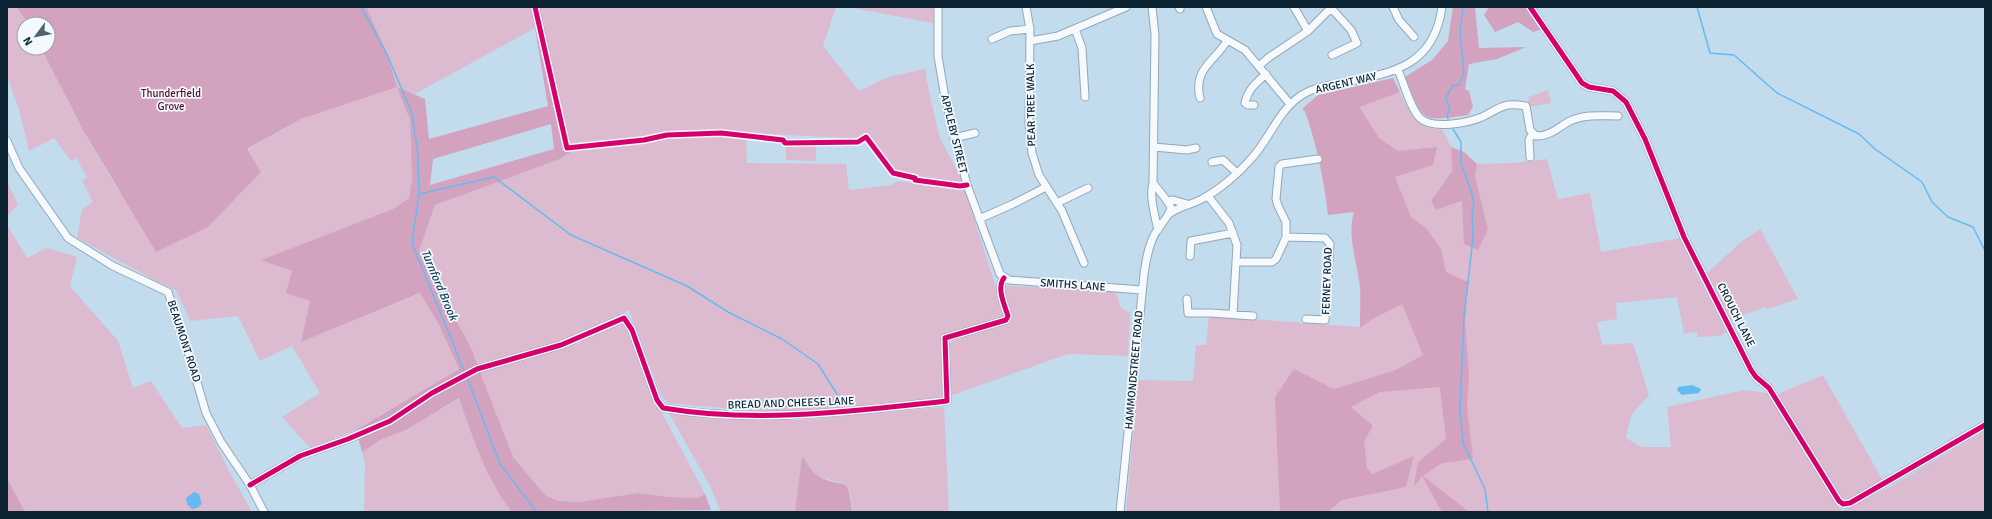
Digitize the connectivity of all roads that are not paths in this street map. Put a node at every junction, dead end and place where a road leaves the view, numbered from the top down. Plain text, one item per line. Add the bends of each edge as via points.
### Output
1 (938, 7) edge
2 (1026, 7) edge
3 (1126, 7) edge
4 (1152, 7) edge
5 (1206, 7) edge
6 (1332, 7) edge
7 (1393, 7) edge
8 (1442, 7) edge
9 (1530, 7) edge
10 (1296, 8) edge
11 (1030, 29) junction
12 (1075, 29) junction
13 (1308, 31) junction
14 (1414, 38) dead end
15 (992, 39) dead end
16 (1227, 41) junction
17 (1030, 42) junction
18 (1332, 55) dead end
19 (1259, 66) junction
20 (1398, 70) junction
21 (1266, 74) junction
22 (1086, 97) dead end
23 (1200, 98) dead end
24 (1290, 104) junction
25 (1254, 105) dead end
26 (1618, 116) dead end
27 (975, 133) dead end
28 (1532, 134) junction
29 (954, 138) junction
30 (7, 140) edge
31 (1154, 147) junction
32 (1196, 148) dead end
33 (1530, 157) dead end
34 (1318, 159) dead end
35 (1212, 162) dead end
36 (1236, 172) junction
37 (1153, 183) junction
38 (1046, 187) junction
39 (1088, 188) dead end
40 (1208, 196) junction
41 (1165, 200) junction
42 (1057, 203) junction
43 (1187, 204) junction
44 (1153, 207) junction
45 (1156, 215) junction
46 (1168, 215) junction
47 (979, 219) junction
48 (1158, 230) junction
49 (1233, 233) junction
50 (1286, 237) junction
51 (1190, 256) dead end
52 (1237, 262) junction
53 (1084, 263) dead end
54 (1004, 278) junction
55 (1142, 290) junction
56 (1187, 299) dead end
57 (1233, 314) junction
58 (1253, 316) dead end
59 (1306, 319) dead end
60 (1985, 425) edge
61 (250, 485) junction
62 (264, 512) edge
63 (1120, 512) edge

1 - 29 street, APPLEBY STREET via 939,68
2 - 11 street, PEAR TREE WALK
3 - 12 street
4 - 31 street, HAMMONDSTREET ROAD via 1155,35
5 - 16 street via 1215,31
6 - 13 street
6 - 18 street via 1358,43
7 - 14 street via 1399,20
8 - 20 street, ARGENT WAY via 1438,29 1428,47 1415,60
9 - 60 street, CROUCH LANE via 1583,85 1613,91 1626,102 1644,138 1684,237 1751,370 1769,388 1839,501 1843,504 1850,503
10 - 13 street
11 - 15 street via 1010,31
11 - 17 street, PEAR TREE WALK
12 - 17 street via 1053,38
12 - 22 street via 1082,48
13 - 19 street
16 - 19 street via 1242,48
16 - 23 street via 1201,73 1198,85
17 - 38 street, PEAR TREE WALK via 1031,148 1037,170
19 - 21 street
20 - 24 street, ARGENT WAY via 1315,88
20 - 28 street via 1417,114 1432,124 1447,124 1481,117 1509,105 1526,106
21 - 24 street
21 - 25 street via 1247,94 1245,103
24 - 36 street, ARGENT WAY via 1251,160
26 - 28 street via 1598,115 1581,118 1552,133 1536,136
27 - 29 street
28 - 33 street via 1528,143
29 - 47 street, APPLEBY STREET
30 - 61 street, BEAUMONT ROAD via 19,168 68,238 113,266 168,292 206,413 221,442
31 - 32 street via 1187,150
31 - 37 street, HAMMONDSTREET ROAD
34 - 50 street via 1282,164 1279,167 1276,199 1286,219
35 - 36 street via 1223,160
36 - 40 street, ARGENT WAY
37 - 41 street
37 - 44 street, HAMMONDSTREET ROAD
38 - 42 street, PEAR TREE WALK
38 - 47 street
39 - 42 street
40 - 43 street, ARGENT WAY
40 - 49 street via 1227,220
41 - 43 street, ARGENT WAY
41 - 44 street via 1156,202
41 - 46 street via 1171,208
42 - 53 street, PEAR TREE WALK
43 - 46 street, ARGENT WAY
44 - 45 street, HAMMONDSTREET ROAD
45 - 46 street via 1162,218
45 - 48 street, HAMMONDSTREET ROAD
46 - 48 street, HAMMONDSTREET ROAD
47 - 54 street, APPLEBY STREET via 998,270
48 - 55 street, HAMMONDSTREET ROAD via 1146,260
49 - 51 street via 1191,241
49 - 52 street via 1237,245
50 - 52 street via 1276,259 1272,262
50 - 59 street, FERNEY ROAD via 1325,238 1330,244 1325,320
52 - 57 street
54 - 55 street, SMITHS LANE
54 - 61 street, BREAD AND CHEESE LANE via 1000,289 1008,316 1006,320 945,338 947,401 845,412 741,416 698,414 663,408 657,400 632,330 624,318 561,345 477,369 390,422 300,456
55 - 63 street, HAMMONDSTREET ROAD
56 - 57 street via 1188,313
57 - 58 street
61 - 62 street, BEAUMONT ROAD

